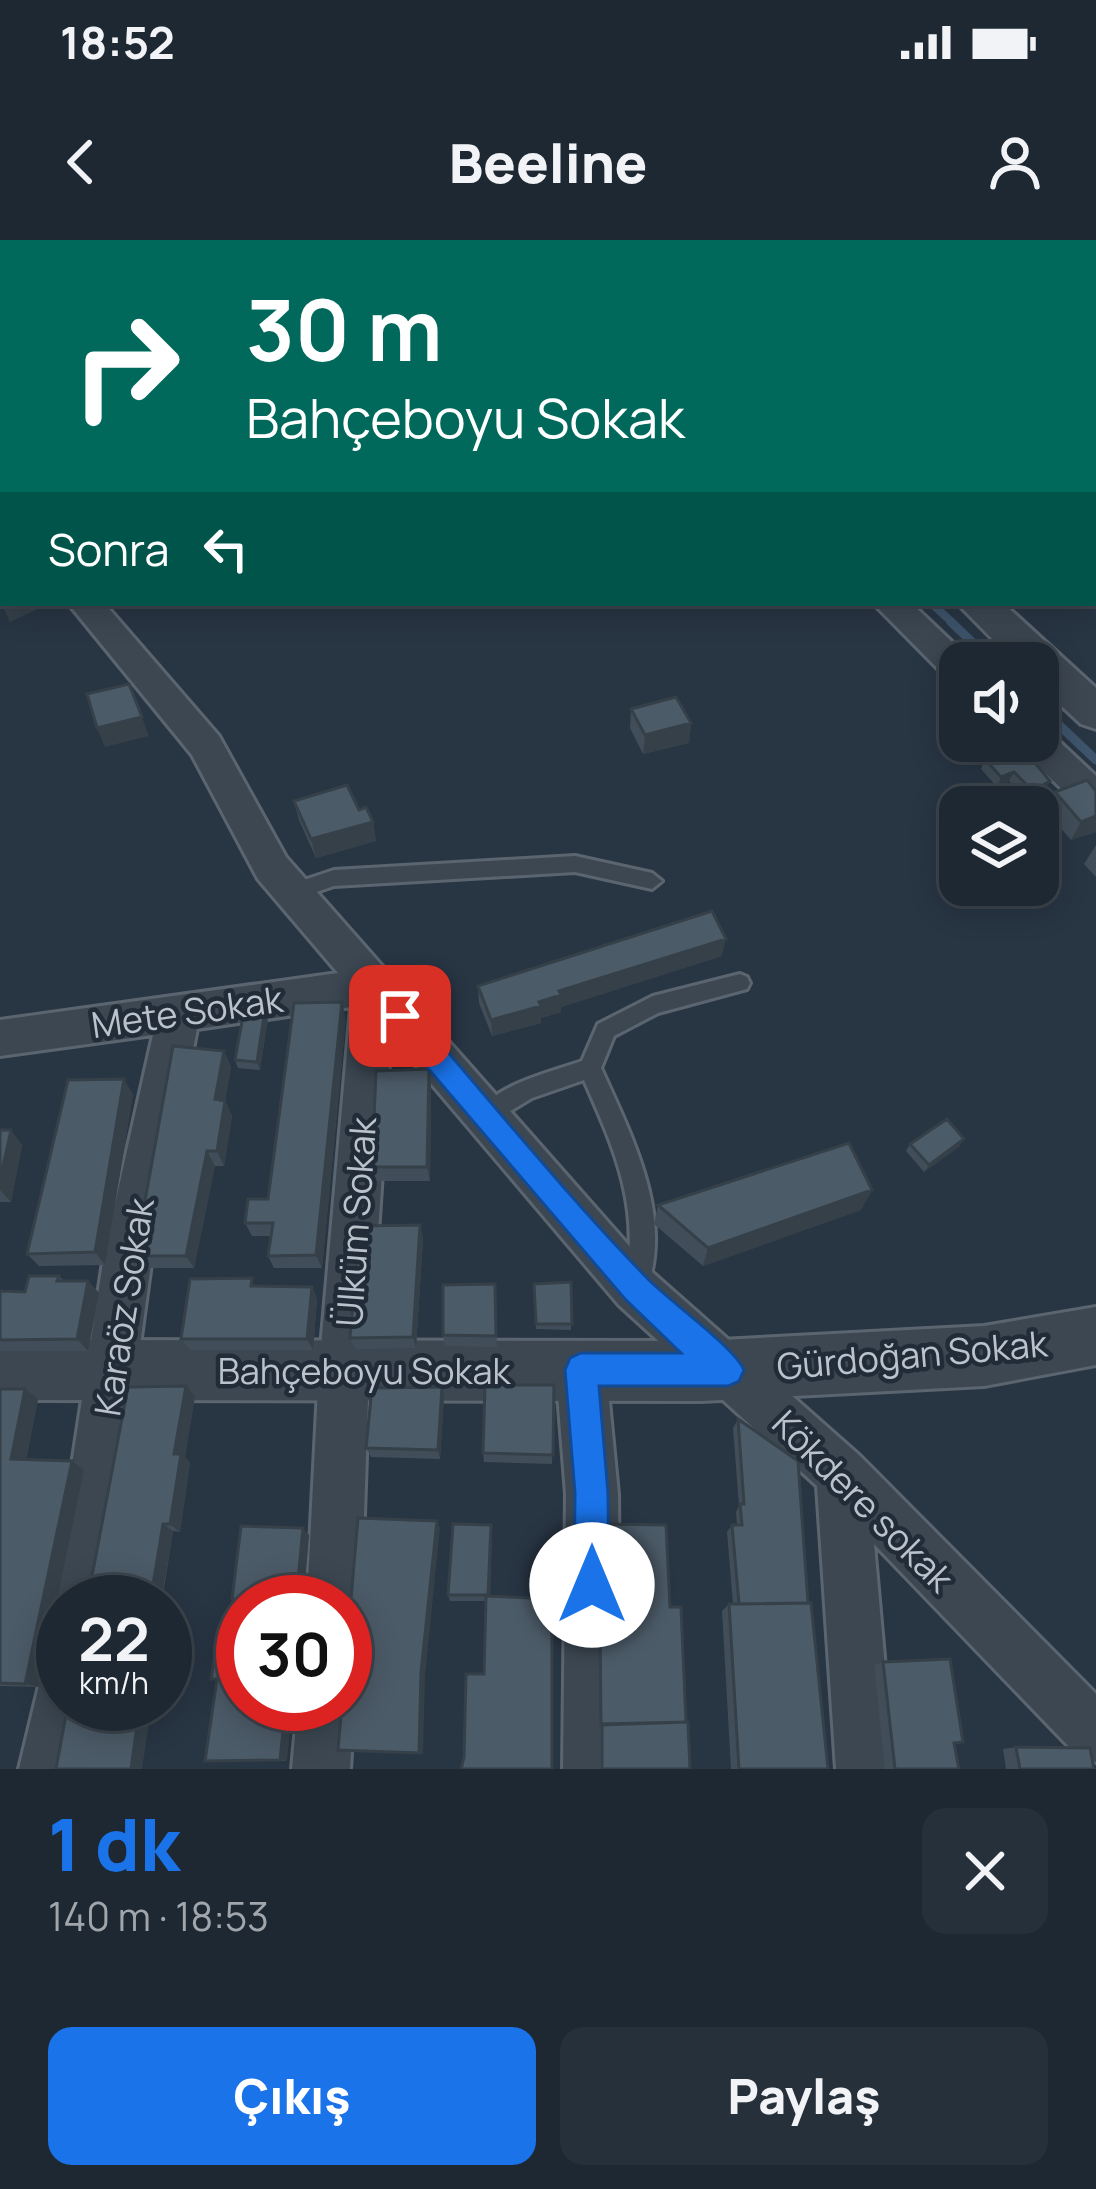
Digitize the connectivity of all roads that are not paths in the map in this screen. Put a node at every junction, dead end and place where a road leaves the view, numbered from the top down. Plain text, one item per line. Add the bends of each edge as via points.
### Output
1 (88, 606) edge
2 (893, 606) edge
3 (981, 606) edge
4 (939, 650) edge
5 (1096, 713) edge
6 (1057, 762) edge
7 (1096, 800) edge
8 (652, 881) dead end
9 (293, 892) junction
10 (740, 983) dead end
11 (374, 986) junction
12 (179, 1014) junction
13 (0, 1038) edge
14 (590, 1068) junction
15 (487, 1115) junction
16 (636, 1288) junction
17 (1096, 1336) edge
18 (0, 1370) edge
19 (344, 1370) junction
20 (581, 1370) junction
21 (728, 1370) junction
22 (114, 1373) junction
23 (842, 1474) junction
24 (82, 1575) edge
25 (335, 1575) edge
26 (55, 1731) edge
27 (324, 1731) edge
28 (1096, 1734) edge
29 (48, 1769) edge
30 (321, 1769) edge
31 (592, 1769) edge
32 (865, 1769) edge

1 - 9 street, Kökdere sokak via 206,746
2 - 4 street
3 - 5 street
6 - 7 street
8 - 9 lane via 574,864 334,878
9 - 11 street, Kökdere sokak
10 - 14 lane via 653,1005 606,1030
11 - 12 street, Mete Sokak
11 - 15 street, Kökdere sokak
11 - 19 street, Ülküm Sokak
12 - 13 street, Mete Sokak
12 - 22 street, Karaöz Sokak via 130,1250
14 - 15 lane via 525,1091
14 - 16 lane via 644,1213 646,1258
15 - 16 street, Kökdere sokak
16 - 21 street, Kökdere sokak
17 - 21 street, Gürdoğan Sokak via 984,1356
18 - 22 street, Bahçeboyu Sokak
19 - 20 street, Bahçeboyu Sokak
19 - 22 street, Bahçeboyu Sokak
19 - 25 street, Ülküm Sokak
20 - 21 street, Bahçeboyu Sokak
20 - 31 street via 592,1493
21 - 23 street, Kökdere sokak
22 - 24 street, Karaöz Sokak
23 - 28 street, Kökdere sokak
23 - 32 street
26 - 29 street
27 - 30 street

